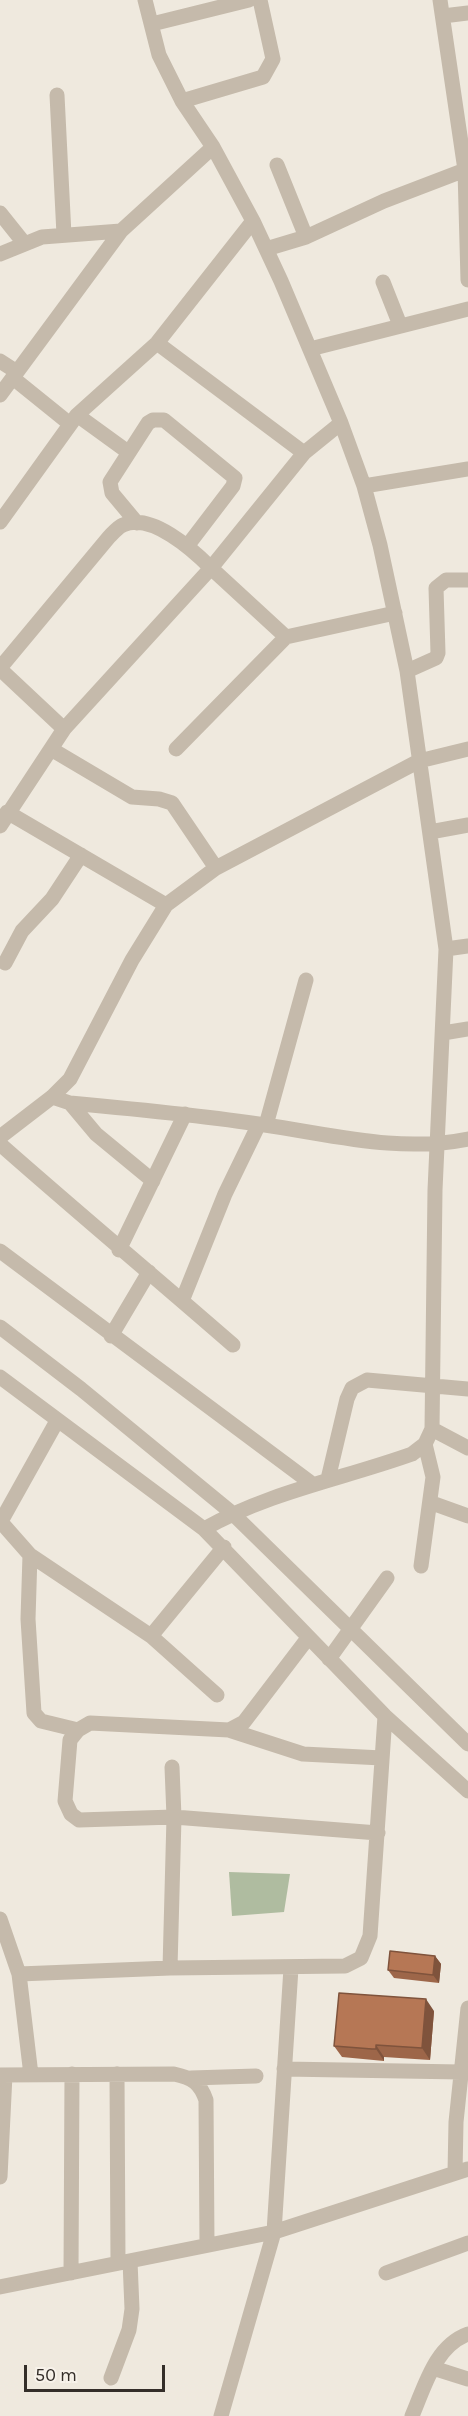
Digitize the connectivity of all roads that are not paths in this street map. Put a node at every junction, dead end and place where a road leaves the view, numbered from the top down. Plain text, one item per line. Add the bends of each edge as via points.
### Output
1 (145, 0) edge
2 (249, 0) edge
3 (260, 0) edge
4 (440, 0) edge
5 (468, 13) edge
6 (443, 16) junction
7 (152, 24) junction
8 (57, 96) dead end
9 (182, 101) junction
10 (213, 147) junction
11 (277, 165) dead end
12 (465, 170) junction
13 (0, 213) edge
14 (253, 221) junction
15 (121, 231) junction
16 (64, 235) junction
17 (306, 237) junction
18 (24, 243) junction
19 (266, 249) junction
20 (0, 254) edge
21 (468, 280) edge
22 (383, 282) dead end
23 (468, 309) edge
24 (400, 325) junction
25 (157, 343) junction
26 (310, 349) junction
27 (0, 361) edge
28 (15, 375) junction
29 (0, 395) edge
30 (73, 419) junction
31 (340, 423) junction
32 (128, 452) junction
33 (304, 453) junction
34 (468, 469) edge
35 (364, 486) junction
36 (0, 522) edge
37 (136, 523) junction
38 (188, 545) junction
39 (211, 568) junction
40 (468, 580) edge
41 (395, 613) junction
42 (286, 637) junction
43 (1, 664) edge
44 (407, 671) junction
45 (64, 729) junction
46 (51, 749) junction
47 (176, 749) dead end
48 (468, 749) edge
49 (419, 762) junction
50 (7, 812) junction
51 (468, 825) edge
52 (0, 826) edge
53 (430, 832) junction
54 (81, 855) junction
55 (216, 868) junction
56 (166, 905) junction
57 (468, 946) edge
58 (446, 948) junction
59 (5, 963) dead end
60 (306, 980) dead end
61 (468, 1029) edge
62 (443, 1033) junction
63 (52, 1097) junction
64 (70, 1103) junction
65 (185, 1114) junction
66 (263, 1124) junction
67 (0, 1137) edge
68 (468, 1139) edge
69 (0, 1144) edge
70 (437, 1145) junction
71 (153, 1181) junction
72 (119, 1250) junction
73 (0, 1251) edge
74 (149, 1272) junction
75 (182, 1301) junction
76 (0, 1327) edge
77 (111, 1336) junction
78 (233, 1345) dead end
79 (0, 1377) edge
80 (432, 1386) junction
81 (468, 1389) edge
82 (57, 1421) junction
83 (432, 1429) junction
84 (425, 1444) junction
85 (468, 1448) edge
86 (328, 1479) junction
87 (312, 1484) junction
88 (432, 1503) junction
89 (232, 1513) junction
90 (468, 1516) edge
91 (0, 1522) edge
92 (204, 1529) junction
93 (224, 1547) junction
94 (30, 1555) junction
95 (421, 1566) dead end
96 (387, 1578) dead end
97 (351, 1628) junction
98 (151, 1636) junction
99 (308, 1638) junction
100 (329, 1659) junction
101 (217, 1695) dead end
102 (385, 1716) junction
103 (78, 1730) junction
104 (229, 1730) junction
105 (468, 1744) edge
106 (382, 1758) junction
107 (172, 1767) dead end
108 (468, 1791) edge
109 (174, 1817) junction
110 (378, 1833) junction
111 (0, 1919) edge
112 (170, 1968) junction
113 (291, 1968) junction
114 (19, 1974) junction
115 (468, 2008) edge
116 (284, 2069) junction
117 (461, 2072) junction
118 (72, 2074) junction
119 (117, 2074) junction
120 (3, 2075) edge
121 (31, 2075) junction
122 (256, 2076) dead end
123 (191, 2078) junction
124 (464, 2171) edge
125 (0, 2177) edge
126 (274, 2232) junction
127 (468, 2243) edge
128 (207, 2245) junction
129 (124, 2262) junction
130 (71, 2273) junction
131 (386, 2273) dead end
132 (0, 2287) edge
133 (468, 2334) edge
134 (433, 2368) junction
135 (111, 2378) dead end
136 (468, 2379) edge
137 (221, 2416) edge
138 (412, 2416) edge

1 - 7 street
2 - 7 street
3 - 9 street via 273,59 269,69 263,76
4 - 6 street
5 - 6 street
6 - 12 street
7 - 9 street via 159,55
8 - 16 street
9 - 10 street
10 - 14 street
10 - 15 street
11 - 17 street
12 - 17 street
12 - 21 street
13 - 18 street
14 - 19 street
14 - 25 street
15 - 16 street
15 - 28 street
16 - 18 street
17 - 19 street
18 - 20 street
19 - 26 street
22 - 24 street
23 - 24 street
24 - 26 street
25 - 30 street
25 - 33 street
26 - 31 street
27 - 28 street
28 - 29 street
28 - 30 street
30 - 32 street
30 - 36 street
31 - 33 street
31 - 35 street
32 - 37 street via 110,488
32 - 38 street via 148,423 159,419 233,475 233,486
33 - 39 street
34 - 35 street
35 - 41 street
37 - 38 street via 146,523
37 - 43 street via 123,525 109,537
38 - 39 street
39 - 42 street
39 - 45 street
40 - 44 street via 446,580 436,588 436,658
41 - 42 street
41 - 44 street
42 - 47 street
43 - 45 street
44 - 49 street
45 - 46 street
46 - 50 street
46 - 55 street via 132,797 172,803
48 - 49 street
49 - 53 street
49 - 55 street
50 - 52 street
50 - 54 street
51 - 53 street
53 - 58 street
54 - 56 street
54 - 59 street via 46,906 22,931
55 - 56 street
56 - 63 street via 132,960 70,1079
57 - 58 street
58 - 62 street
60 - 66 street
61 - 62 street
62 - 70 street
63 - 64 street
63 - 67 street
64 - 65 street
64 - 71 street via 96,1134
65 - 66 street
65 - 71 street
66 - 70 street via 353,1141
66 - 75 street via 225,1194
68 - 70 street
69 - 72 street
70 - 80 street
71 - 72 street
72 - 74 street
73 - 77 street
74 - 75 street
74 - 77 street
75 - 78 street
76 - 89 street
77 - 87 street
79 - 82 street
80 - 81 street
80 - 83 street
80 - 86 street via 358,1382 347,1400
82 - 91 street
82 - 92 street
83 - 84 street
83 - 85 street
84 - 86 street via 412,1454
84 - 88 street via 433,1476
86 - 87 street
87 - 89 street
88 - 90 street
88 - 95 street
89 - 92 street
89 - 97 street
91 - 94 street
92 - 93 street
93 - 98 street
93 - 99 street
94 - 98 street
94 - 103 street via 27,1619 34,1713 41,1721
96 - 97 street
97 - 100 street
97 - 105 street
98 - 101 street
99 - 100 street
99 - 104 street via 244,1722
100 - 102 street
102 - 106 street
102 - 108 street
103 - 104 street via 90,1723
103 - 109 street via 70,1740 69,1750 65,1801 70,1814 79,1820
104 - 106 street via 303,1754
106 - 110 street
107 - 109 street
109 - 110 street
109 - 112 street
110 - 113 street via 370,1936 361,1958 345,1966
111 - 114 street
112 - 113 street
112 - 114 street
113 - 116 street
114 - 121 street
115 - 117 street
116 - 117 street
116 - 126 street
117 - 124 street via 456,2122
118 - 119 street
118 - 121 street
118 - 130 street
119 - 123 street via 174,2074
119 - 129 street
120 - 121 street
120 - 125 street
122 - 123 street
123 - 128 street via 201,2086 206,2100
124 - 126 street
126 - 128 street
126 - 137 street
127 - 131 street
128 - 129 street
129 - 130 street
129 - 135 street via 132,2310 129,2330
130 - 132 street
133 - 134 street via 446,2346
134 - 136 street
134 - 138 street

